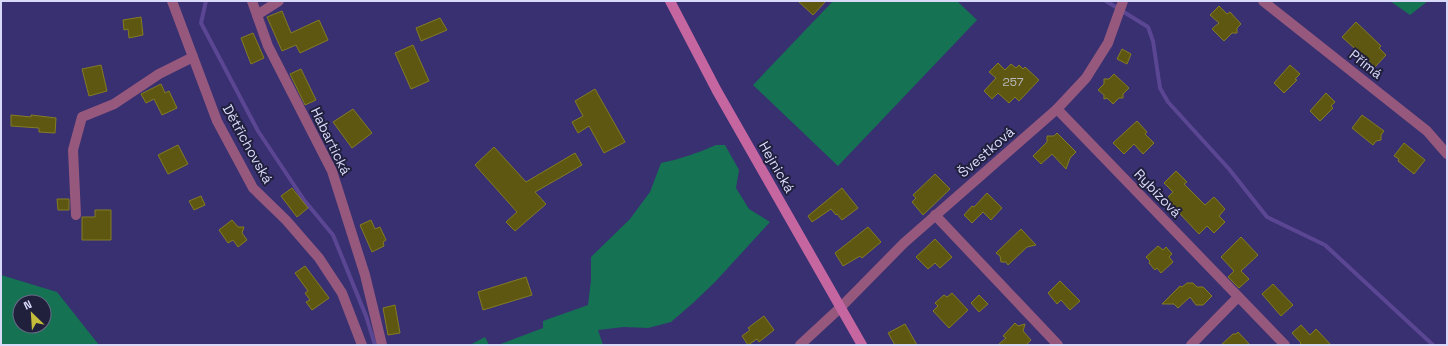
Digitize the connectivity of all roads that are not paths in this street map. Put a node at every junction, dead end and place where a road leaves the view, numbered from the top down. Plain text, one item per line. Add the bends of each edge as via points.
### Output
1 (172, 1) edge
2 (252, 1) edge
3 (279, 1) edge
4 (670, 1) edge
5 (1123, 1) edge
6 (1263, 1) edge
7 (257, 15) junction
8 (193, 57) junction
9 (1058, 109) junction
10 (1447, 154) edge
11 (76, 214) dead end
12 (934, 215) junction
13 (1238, 297) junction
14 (841, 307) junction
15 (362, 345) edge
16 (382, 345) edge
17 (800, 345) edge
18 (862, 345) edge
19 (1058, 345) edge
20 (1191, 345) edge
21 (1285, 345) edge

1 - 8 street, Dětřichovská
2 - 7 street, Habartická
3 - 7 street
4 - 14 main road, Hejnická via 717,91
5 - 9 street, Švestková via 1108,43 1086,78
6 - 10 street, Přímá via 1427,131
7 - 16 street, Habartická via 268,46 332,171 365,275
8 - 11 street via 159,74 114,104 82,117 73,150
8 - 15 street, Dětřichovská via 217,122 253,188 286,220 319,258 342,293
9 - 12 street, Švestková
9 - 13 street, Rybízová
12 - 14 street, Švestková
12 - 19 street
13 - 20 street
13 - 21 street, Rybízová
14 - 17 street, Švestková
14 - 18 main road, Hejnická

